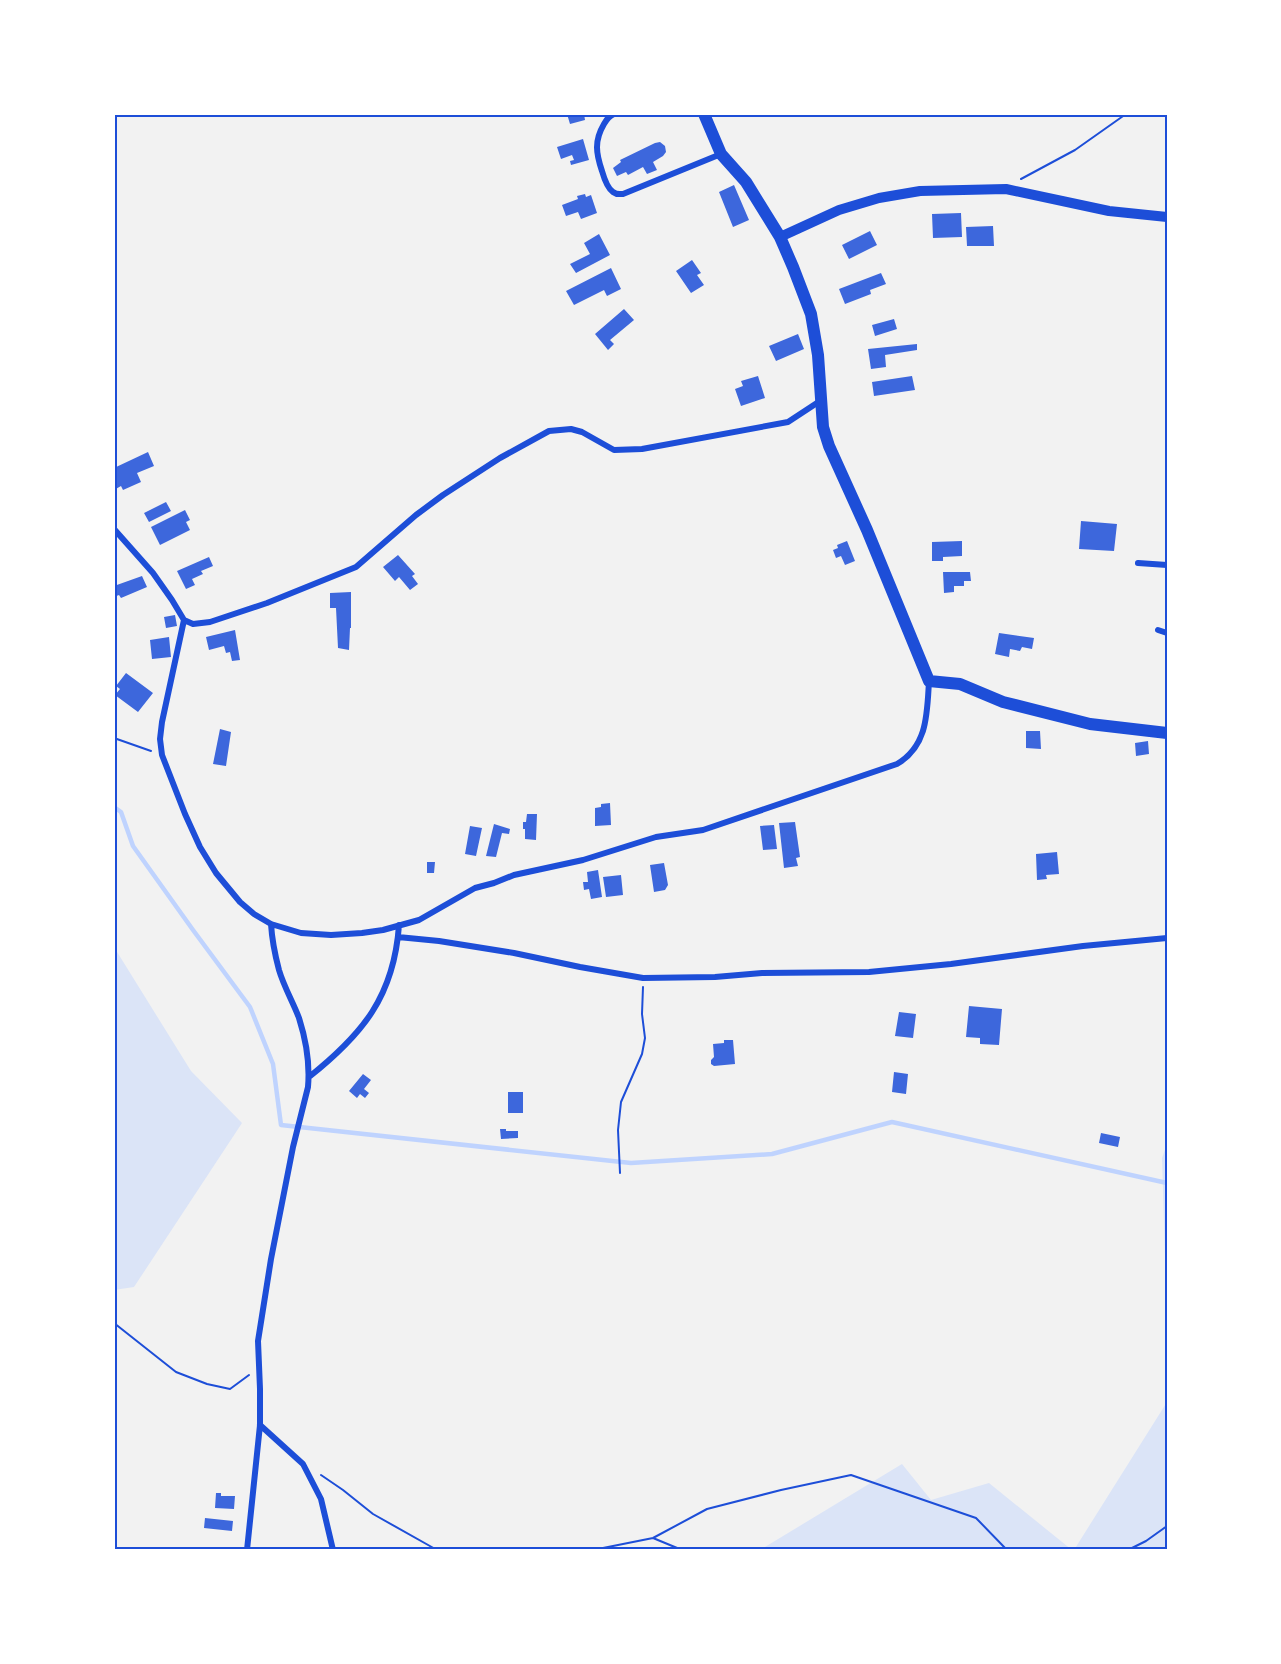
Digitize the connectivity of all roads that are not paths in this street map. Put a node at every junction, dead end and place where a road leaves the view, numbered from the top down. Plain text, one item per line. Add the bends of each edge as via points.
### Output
1 (614, 114) edge
2 (704, 114) edge
3 (721, 154) junction
4 (1167, 217) edge
5 (780, 237) junction
6 (820, 401) junction
7 (114, 530) edge
8 (1138, 563) dead end
9 (1167, 565) edge
10 (183, 620) junction
11 (1158, 630) dead end
12 (1167, 633) edge
13 (929, 681) junction
14 (1167, 733) edge
15 (271, 924) junction
16 (399, 925) junction
17 (398, 937) junction
18 (1167, 938) edge
19 (309, 1077) junction
20 (260, 1425) junction
21 (247, 1550) edge
22 (333, 1550) edge

1 - 3 street via 599,134 596,147 605,180 614,193 622,194
2 - 3 main road
3 - 5 main road via 746,182
4 - 5 street via 1109,211 1006,189 920,191 839,210
5 - 6 main road via 811,314
6 - 10 street via 789,422 642,449 614,450 582,432 549,431 443,495 356,567 210,622 193,624
6 - 13 main road via 830,447
7 - 10 street via 153,573
8 - 9 street
10 - 15 street via 162,722 162,755 200,847 216,873 240,902
11 - 12 street
13 - 14 main road via 960,684 1003,702 1090,724
13 - 16 street via 922,734 910,755 897,764 703,830 656,837 583,860 514,875 475,888 418,920
15 - 16 street via 301,933 331,935
15 - 19 street via 280,973 304,1036
16 - 17 street
17 - 18 street via 514,952 643,978 869,972
17 - 19 street via 391,976 379,1003 357,1033
19 - 20 street via 258,1341
20 - 21 street
20 - 22 street via 303,1464 321,1499

